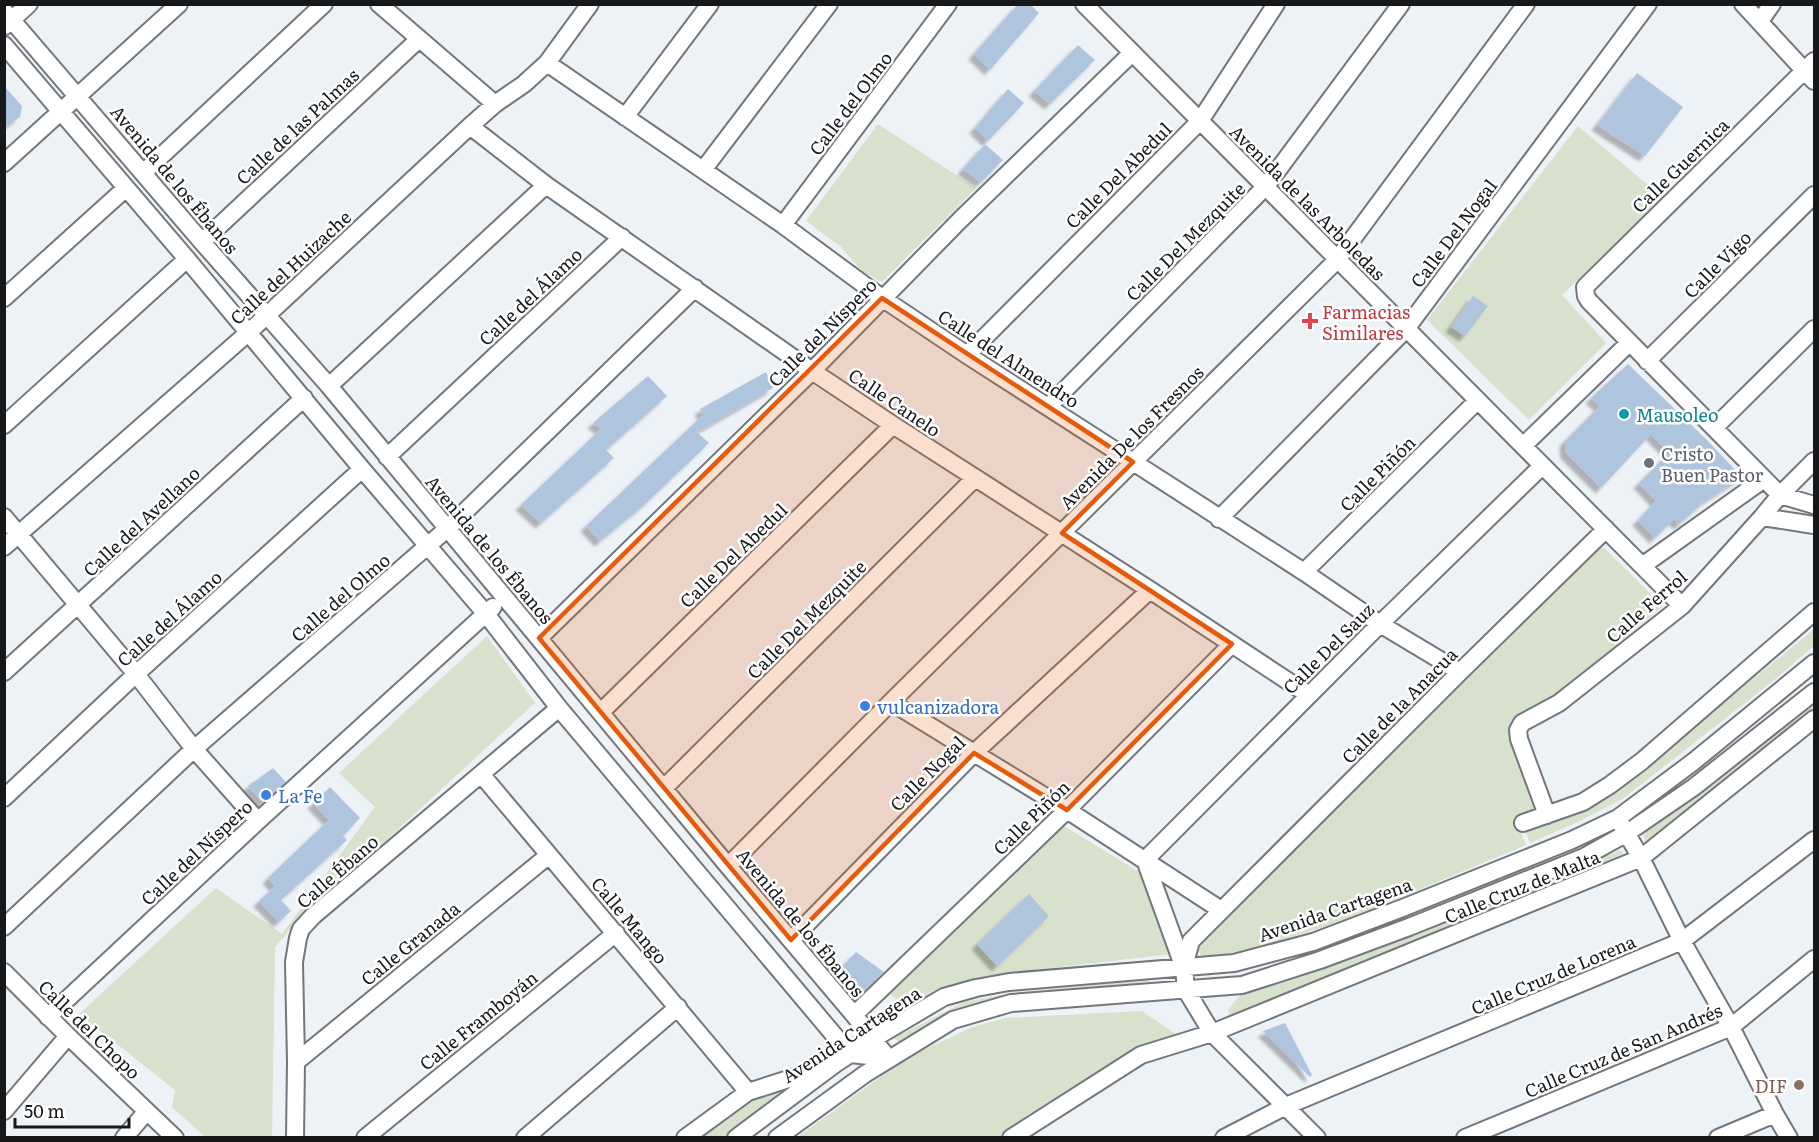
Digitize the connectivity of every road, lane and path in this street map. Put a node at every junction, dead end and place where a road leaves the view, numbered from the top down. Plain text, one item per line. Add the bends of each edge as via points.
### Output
1 (29, 4) edge
2 (179, 4) edge
3 (324, 4) edge
4 (379, 4) edge
5 (590, 4) edge
6 (710, 4) edge
7 (829, 4) edge
8 (948, 4) edge
9 (1084, 4) edge
10 (1276, 4) edge
11 (1401, 4) edge
12 (1526, 4) edge
13 (1648, 4) edge
14 (1743, 4) edge
15 (1772, 4) edge
16 (7, 19) edge
17 (1760, 21) junction
18 (419, 39) junction
19 (4, 45) edge
20 (1132, 52) junction
21 (547, 63) junction
22 (1811, 71) edge
23 (78, 95) junction
24 (495, 104) junction
25 (61, 111) junction
26 (625, 117) junction
27 (1200, 121) junction
28 (470, 126) junction
29 (4, 163) edge
30 (703, 170) junction
31 (143, 173) junction
32 (546, 185) junction
33 (1266, 186) junction
34 (126, 188) junction
35 (1815, 195) edge
36 (783, 225) junction
37 (622, 237) junction
38 (202, 242) junction
39 (188, 259) junction
40 (1337, 260) junction
41 (694, 288) junction
42 (4, 298) edge
43 (882, 298) junction
44 (267, 316) junction
45 (1815, 328) edge
46 (1406, 329) junction
47 (249, 332) junction
48 (1629, 344) junction
49 (967, 356) junction
50 (1647, 361) junction
51 (812, 370) junction
52 (329, 386) junction
53 (304, 398) junction
54 (1477, 401) junction
55 (1048, 407) junction
56 (4, 425) edge
57 (893, 425) junction
58 (1714, 428) junction
59 (1523, 446) junction
60 (387, 457) junction
61 (1815, 461) edge
62 (1133, 462) junction
63 (1542, 466) junction
64 (362, 469) junction
65 (975, 478) junction
66 (1764, 479) junction
67 (1780, 495) junction
68 (1815, 505) edge
69 (4, 517) edge
70 (1762, 517) junction
71 (1219, 519) junction
72 (1815, 525) edge
73 (448, 528) junction
74 (1606, 529) junction
75 (19, 533) junction
76 (1062, 533) junction
77 (428, 546) junction
78 (4, 547) edge
79 (1642, 566) junction
80 (1304, 572) junction
81 (1150, 590) junction
82 (505, 596) junction
83 (78, 605) junction
84 (1682, 606) junction
85 (1815, 612) edge
86 (486, 614) junction
87 (1380, 624) junction
88 (539, 639) junction
89 (1232, 644) junction
90 (1815, 663) edge
91 (4, 672) edge
92 (1460, 672) junction
93 (136, 674) junction
94 (1815, 692) edge
95 (1309, 695) junction
96 (891, 702) junction
97 (559, 708) junction
98 (601, 712) junction
99 (1815, 719) edge
100 (194, 749) junction
101 (974, 753) junction
102 (481, 774) junction
103 (664, 788) junction
104 (4, 798) edge
105 (1067, 810) junction
106 (1547, 814) junction
107 (1618, 818) junction
108 (258, 820) junction
109 (1523, 823) dead end
110 (1627, 833) junction
111 (1815, 840) edge
112 (549, 855) junction
113 (1641, 858) junction
114 (1145, 860) junction
115 (728, 866) junction
116 (1221, 910) junction
117 (4, 927) edge
118 (616, 933) junction
119 (791, 940) junction
120 (1682, 941) junction
121 (1815, 959) edge
122 (1184, 968) junction
123 (4, 972) edge
124 (1186, 990) junction
125 (678, 1007) junction
126 (854, 1016) junction
127 (48, 1017) junction
128 (1731, 1027) junction
129 (1212, 1033) junction
130 (68, 1036) junction
131 (873, 1038) junction
132 (850, 1054) junction
133 (888, 1058) junction
134 (296, 1062) junction
135 (835, 1064) junction
136 (748, 1092) junction
137 (1286, 1106) junction
138 (4, 1111) edge
139 (147, 1111) junction
140 (1775, 1114) junction
141 (780, 1136) edge
142 (124, 1137) edge
143 (175, 1137) edge
144 (294, 1137) edge
145 (365, 1137) edge
146 (525, 1137) edge
147 (685, 1137) edge
148 (736, 1137) edge
149 (1011, 1137) edge
150 (1224, 1137) edge
151 (1317, 1137) edge
152 (1465, 1137) edge
153 (1718, 1137) edge
154 (1789, 1137) edge

1 - 16 street
2 - 23 street
3 - 31 street
4 - 18 street
5 - 21 street, Calle del Huizache
6 - 26 street
7 - 30 street
8 - 36 street, Calle del Olmo
9 - 20 street, Avenida de las Arboledas
10 - 27 street, Calle Del Abedul
11 - 33 street, Calle Del Mezquite
12 - 40 street, Avenida De los Fresnos
13 - 46 street, Calle Del Nogal
14 - 17 street
15 - 17 street
16 - 23 street, Avenida de los Ébanos
17 - 22 street
18 - 24 street
18 - 38 street, Calle de las Palmas
19 - 25 street
20 - 27 street, Avenida de las Arboledas
20 - 43 street, Calle del Níspero
21 - 24 street, Calle del Huizache
21 - 26 street, Calle del Almendro
22 - 48 street, Calle Guernica via 1587,282 1584,287 1589,301
23 - 25 street
23 - 31 street, Avenida de los Ébanos
24 - 28 street, Calle del Huizache
25 - 29 street
25 - 34 street
26 - 30 street, Calle del Almendro
27 - 33 street, Avenida de las Arboledas
27 - 49 street, Calle Del Abedul
28 - 32 street, Calle Canelo
28 - 44 street, Calle del Huizache
30 - 36 street, Calle del Almendro
31 - 38 street, Avenida de los Ébanos
32 - 37 street, Calle Canelo
32 - 52 street
33 - 40 street, Avenida de las Arboledas
33 - 55 street, Calle Del Mezquite
34 - 39 street
34 - 42 street
35 - 50 street, Calle Vigo
36 - 43 street, Calle del Almendro
37 - 41 street, Calle Canelo
37 - 60 street, Calle del Álamo
38 - 44 street, Avenida de los Ébanos
39 - 47 street
39 - 56 street
40 - 46 street, Avenida de las Arboledas
40 - 62 street, Avenida De los Fresnos
41 - 51 street, Calle Canelo
41 - 73 street, Calle del Olmo
43 - 49 street, Calle del Almendro
43 - 51 street, Calle del Níspero
44 - 47 street, Calle del Huizache
44 - 52 street, Avenida de los Ébanos
45 - 58 street
46 - 54 street, Avenida de las Arboledas
46 - 71 street, Calle Del Nogal
47 - 53 street
47 - 75 street, Calle del Huizache
48 - 50 street
48 - 59 street
49 - 55 street, Calle del Almendro
50 - 58 street
51 - 57 street, Calle Canelo
51 - 88 street, Calle del Níspero
52 - 60 street, Avenida de los Ébanos
53 - 64 street
53 - 83 street, Calle del Avellano
54 - 59 street, Avenida de las Arboledas
54 - 80 street, Calle Piñón
55 - 62 street, Calle del Almendro
57 - 65 street, Calle Canelo
57 - 98 street, Calle Del Abedul
58 - 66 street
59 - 63 street, Avenida de las Arboledas
60 - 73 street, Avenida de los Ébanos
61 - 67 street, Calle Ferrol
62 - 71 street, Calle del Almendro
62 - 76 street, Avenida De los Fresnos
63 - 74 street, Avenida de las Arboledas
63 - 87 street, Calle Del Sauz
64 - 77 street
64 - 93 street, Calle del Álamo
65 - 76 street, Calle Canelo
65 - 103 street, Calle Del Mezquite
66 - 67 street
66 - 79 street
67 - 68 street
67 - 70 street, Calle Ferrol
69 - 75 street
70 - 72 street
70 - 84 street, Calle Ferrol
71 - 80 street, Calle del Almendro
73 - 77 street, Calle del Olmo
73 - 82 street, Avenida de los Ébanos
74 - 79 street, Avenida de las Arboledas
74 - 92 street, Calle de la Anacua
75 - 78 street, Calle del Huizache
75 - 83 street
76 - 81 street, Calle Canelo
76 - 96 street, Avenida De los Fresnos
77 - 86 street
77 - 100 street, Calle del Olmo
79 - 84 street, Avenida de las Arboledas
80 - 87 street, Calle del Almendro
81 - 89 street, Calle Canelo
81 - 101 street, Calle Nogal
82 - 86 street, Calle del Níspero
82 - 88 street, Avenida de los Ébanos
83 - 91 street, Calle del Avellano
83 - 93 street
84 - 106 street, Calle Ferrol via 1559,703 1522,723 1519,739
85 - 106 street via 1626,773 1583,802
86 - 97 street
86 - 108 street, Calle del Níspero
87 - 92 street, Calle del Almendro
87 - 95 street, Calle Del Sauz
88 - 98 street, Avenida de los Ébanos
89 - 95 street, Calle Canelo
89 - 105 street, Calle Piñón
90 - 107 street, Avenida Cartagena
92 - 116 street, Calle de la Anacua
93 - 100 street
93 - 104 street, Calle del Álamo
94 - 110 street via 1694,787
95 - 114 street, Calle Del Sauz
96 - 101 street
96 - 115 street, Avenida De los Fresnos
97 - 102 street, Calle Ébano
97 - 132 street
98 - 103 street, Avenida de los Ébanos
99 - 113 street, Calle Cruz de Malta
100 - 108 street
100 - 117 street, Calle del Olmo
101 - 105 street
101 - 119 street, Calle Nogal
102 - 112 street, Calle Mango
102 - 134 street, Calle Ébano via 301,929 294,962
103 - 115 street, Avenida de los Ébanos
105 - 114 street
105 - 126 street, Calle Piñón
106 - 109 street
107 - 110 street
107 - 122 street, Avenida Cartagena via 1572,840 1313,942 1234,963
108 - 127 street, Calle del Níspero
110 - 113 street
110 - 124 street via 1584,856 1320,960 1242,985
111 - 120 street, Calle Cruz de Lorena
112 - 118 street, Calle Mango
112 - 134 street, Calle Granada
113 - 120 street
113 - 129 street, Calle Cruz de Malta
114 - 116 street
114 - 122 street
115 - 119 street, Avenida de los Ébanos
116 - 122 street, Calle de la Anacua via 1191,941
118 - 125 street, Calle Mango
118 - 145 street, Calle Framboyán
119 - 126 street, Avenida de los Ébanos
120 - 128 street
120 - 137 street, Calle Cruz de Lorena
121 - 128 street, Calle Cruz de San Andrés
122 - 124 street
122 - 131 street, Avenida Cartagena via 976,988 944,997
123 - 127 street, Calle del Chopo
124 - 129 street
124 - 133 street via 1011,1003 953,1020
125 - 136 street, Calle Mango
125 - 146 street
126 - 131 street, Avenida de los Ébanos
127 - 130 street, Calle del Chopo
128 - 140 street
128 - 152 street, Calle Cruz de San Andrés
129 - 137 street
129 - 149 street, Calle Cruz de Malta via 1141,1055
130 - 138 street
130 - 139 street, Calle del Chopo
131 - 132 street, Avenida Cartagena
131 - 133 street, Avenida de los Ébanos
132 - 133 street
132 - 135 street, Avenida Cartagena
133 - 141 street
134 - 144 street, Calle Ébano
135 - 136 street
135 - 148 street, Avenida Cartagena
136 - 147 street
137 - 150 street, Calle Cruz de Lorena
137 - 151 street
139 - 142 street
139 - 143 street, Calle del Chopo
140 - 153 street
140 - 154 street

